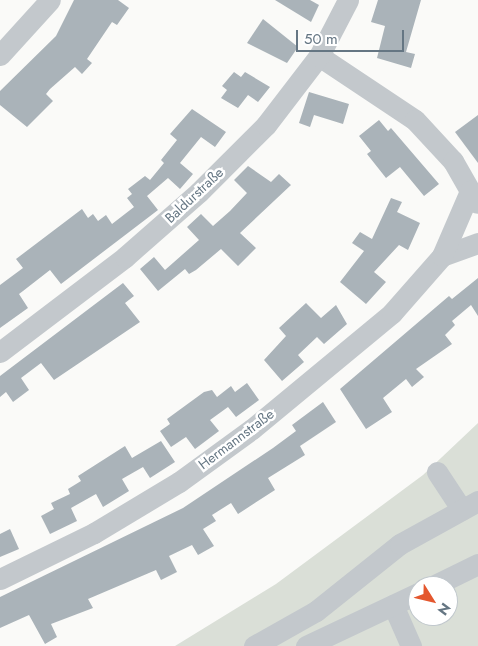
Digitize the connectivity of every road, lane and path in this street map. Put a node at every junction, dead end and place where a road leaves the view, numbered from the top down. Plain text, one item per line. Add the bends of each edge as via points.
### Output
1 (50, 0) edge
2 (348, 0) edge
3 (0, 55) edge
4 (319, 56) junction
5 (474, 198) edge
6 (478, 243) edge
7 (442, 256) junction
8 (0, 352) edge
9 (437, 472) dead end
10 (470, 505) edge
11 (478, 564) edge
12 (453, 576) edge
13 (0, 579) edge
14 (408, 598) edge
15 (393, 605) junction
16 (254, 646) edge
17 (306, 646) edge
18 (411, 646) edge

1 - 3 street
2 - 4 street, Baldurstraße
4 - 5 street, Hermannstraße via 415,120 453,161
4 - 8 street, Baldurstraße via 266,125 200,192 125,256
5 - 7 street, Hermannstraße
6 - 7 street, Hermannstraße
7 - 13 street, Hermannstraße via 392,312 252,429 179,482 94,533
9 - 10 street
10 - 16 street via 400,544 316,611
11 - 12 street
14 - 15 street
15 - 17 street
15 - 18 street

